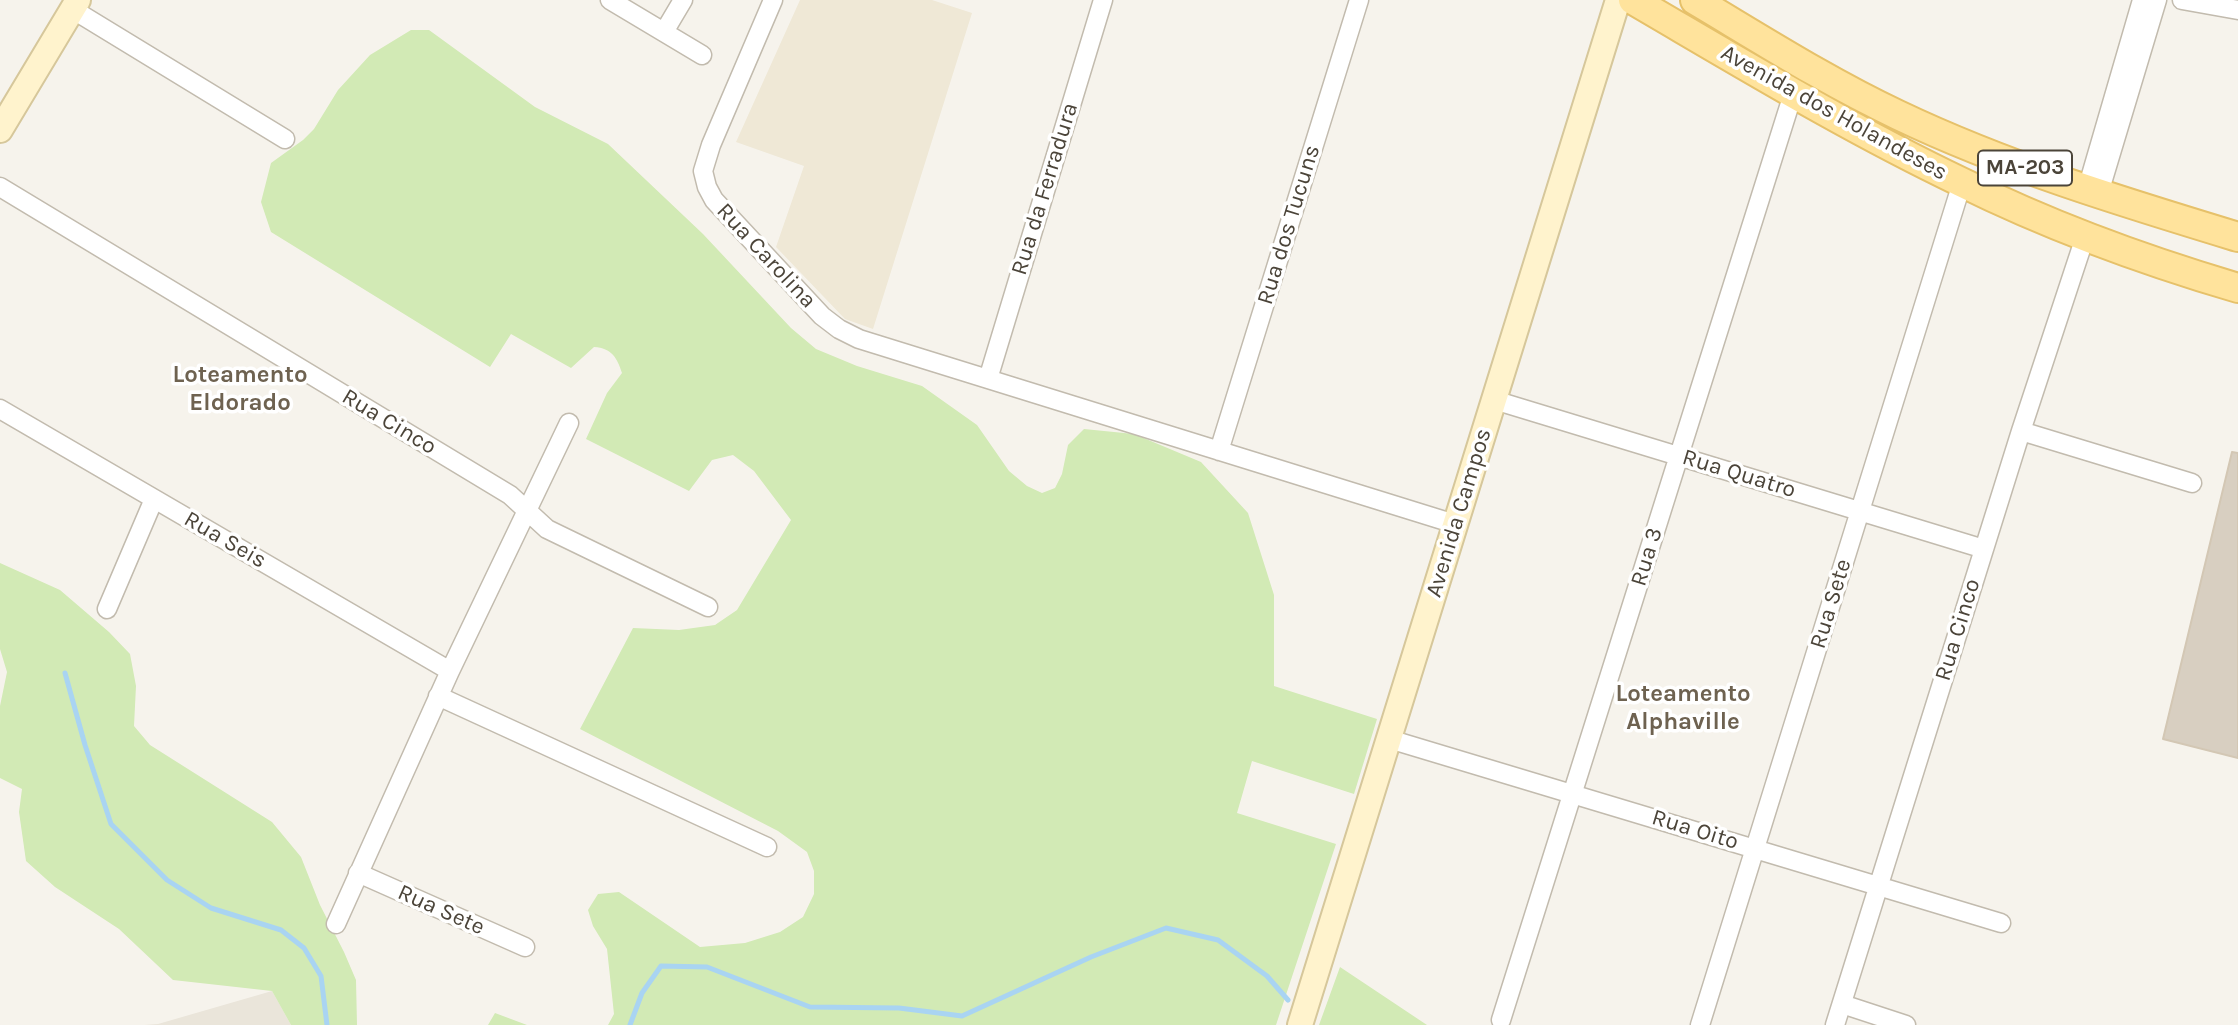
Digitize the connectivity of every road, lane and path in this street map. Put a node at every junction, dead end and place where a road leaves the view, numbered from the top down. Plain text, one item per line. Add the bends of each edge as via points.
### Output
1 (610, 0) edge
2 (683, 0) edge
3 (773, 0) edge
4 (1102, 0) edge
5 (1359, 0) edge
6 (1618, 0) edge
7 (1633, 0) edge
8 (1695, 0) edge
9 (2142, 0) edge
10 (2157, 0) edge
11 (2182, 0) edge
12 (75, 4) edge
13 (2238, 10) edge
14 (664, 32) junction
15 (702, 54) dead end
16 (1793, 94) junction
17 (0, 130) edge
18 (285, 139) dead end
19 (1962, 183) junction
20 (0, 187) edge
21 (2093, 191) junction
22 (2085, 237) junction
23 (2238, 237) edge
24 (2238, 288) edge
25 (988, 379) junction
26 (1494, 400) junction
27 (0, 409) edge
28 (569, 423) dead end
29 (2021, 431) junction
30 (1219, 451) junction
31 (1679, 456) junction
32 (2192, 483) dead end
33 (154, 499) junction
34 (526, 509) junction
35 (1860, 511) junction
36 (1455, 524) junction
37 (1984, 549) junction
38 (708, 607) dead end
39 (107, 608) dead end
40 (450, 671) junction
41 (438, 696) junction
42 (1389, 738) junction
43 (1573, 794) junction
44 (767, 847) dead end
45 (1755, 848) junction
46 (358, 873) junction
47 (1879, 886) junction
48 (2001, 923) dead end
49 (335, 924) dead end
50 (525, 947) dead end
51 (1842, 1004) junction
52 (1502, 1020) dead end
53 (1300, 1025) edge
54 (1700, 1025) edge
55 (1835, 1025) edge
56 (1906, 1025) edge

1 - 14 street
2 - 14 street
3 - 25 street, Rua Carolina via 703,171 713,200 839,329
4 - 25 street, Rua da Ferradura
5 - 30 street, Rua dos Tucuns
6 - 26 street, Avenida Campos
7 - 16 main road, Avenida dos Holandeses / MA-203
8 - 21 main road, Avenida dos Holandeses / MA-203 via 1862,97 1963,144
9 - 21 street
10 - 21 street
11 - 13 street
12 - 17 street
12 - 18 street
14 - 15 street
16 - 19 main road, Avenida dos Holandeses / MA-203
16 - 31 street, Rua 3
19 - 22 main road, Avenida dos Holandeses / MA-203
19 - 35 street, Rua Sete
20 - 34 street, Rua Cinco via 510,495
21 - 23 main road, Avenida dos Holandeses / MA-203
22 - 24 main road, Avenida dos Holandeses / MA-203
22 - 29 street, Rua Cinco
25 - 30 street, Rua Carolina
26 - 31 street, Rua Quatro
26 - 36 street, Avenida Campos
27 - 33 street, Rua Seis
28 - 34 street
29 - 32 street
29 - 37 street, Rua Cinco
30 - 36 street, Rua Carolina
31 - 35 street, Rua Quatro
31 - 43 street, Rua 3
33 - 39 street
33 - 40 street, Rua Seis
34 - 38 street, Rua Cinco via 547,529
34 - 40 street
35 - 37 street, Rua Quatro
35 - 45 street, Rua Sete
36 - 42 street, Avenida Campos
37 - 47 street, Rua Cinco
40 - 41 street
41 - 44 street
41 - 46 street
42 - 43 street, Rua Oito
42 - 53 street, Avenida Campos
43 - 45 street, Rua Oito
43 - 52 street, Rua 3
45 - 47 street, Rua Oito
45 - 54 street, Rua Sete
46 - 49 street
46 - 50 street, Rua Sete
47 - 48 street, Rua Oito
47 - 51 street, Rua Cinco
51 - 55 street, Rua Cinco
51 - 56 street

